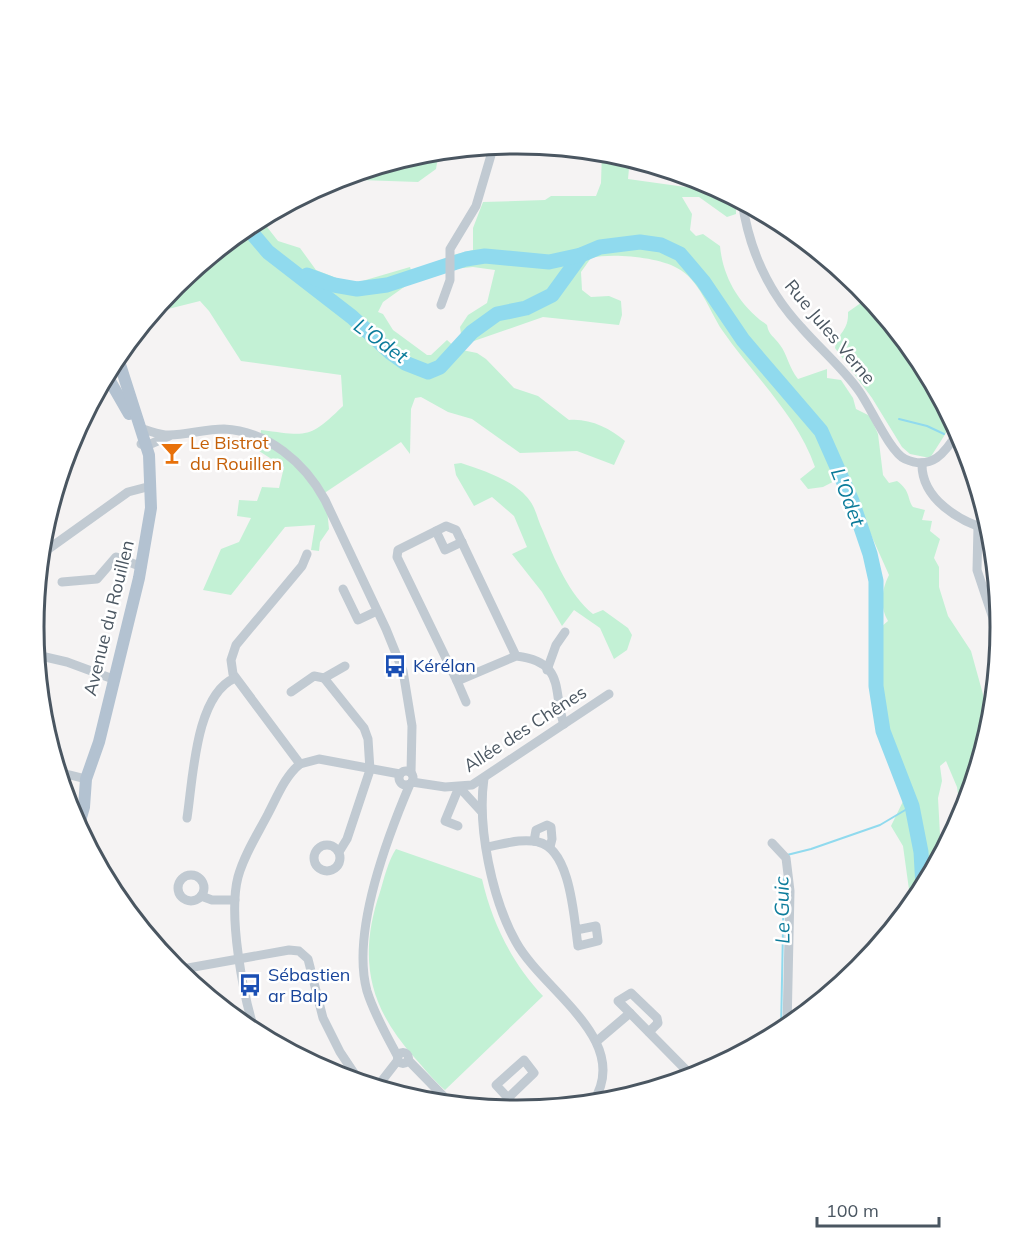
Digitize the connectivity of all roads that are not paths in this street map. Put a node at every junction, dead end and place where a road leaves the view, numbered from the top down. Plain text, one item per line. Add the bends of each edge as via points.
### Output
1 (491, 155) edge
2 (745, 212) edge
3 (441, 305) dead end
4 (120, 369) edge
5 (111, 383) edge
6 (126, 406) junction
7 (142, 429) junction
8 (171, 435) junction
9 (951, 441) edge
10 (147, 446) junction
11 (922, 463) junction
12 (149, 487) junction
13 (978, 526) joint
14 (436, 531) junction
15 (462, 542) junction
16 (51, 547) edge
17 (307, 554) dead end
18 (142, 567) junction
19 (62, 582) dead end
20 (343, 589) dead end
21 (989, 605) edge
22 (377, 611) junction
23 (565, 632) dead end
24 (516, 656) junction
25 (45, 657) edge
26 (345, 666) dead end
27 (547, 669) junction
28 (235, 678) junction
29 (324, 678) junction
30 (113, 679) junction
31 (457, 681) junction
32 (291, 692) dead end
33 (609, 694) dead end
34 (466, 702) dead end
35 (564, 724) junction
36 (300, 764) junction
37 (370, 770) junction
38 (68, 774) edge
39 (82, 778) junction
40 (406, 778) junction
41 (484, 778) junction
42 (459, 787) junction
43 (80, 807) edge
44 (481, 811) junction
45 (187, 818) dead end
46 (458, 826) dead end
47 (534, 841) junction
48 (772, 843) dead end
49 (488, 847) junction
50 (550, 847) junction
51 (339, 852) dead end
52 (201, 896) dead end
53 (236, 900) junction
54 (576, 930) dead end
55 (240, 959) junction
56 (189, 968) edge
57 (630, 1013) junction
58 (787, 1014) edge
59 (251, 1018) edge
60 (649, 1032) junction
61 (597, 1041) junction
62 (402, 1060) junction
63 (684, 1068) edge
64 (353, 1070) edge
65 (384, 1080) edge
66 (597, 1092) edge
67 (440, 1093) edge

1 - 3 street via 471,218 453,243 450,280
2 - 11 street, Rue Jules Verne via 764,276 780,302 852,381 900,456
4 - 7 main road, Avenue du Rouillen
5 - 6 main road, Avenue du Rouillen
6 - 10 street, Avenue du Rouillen via 142,445
6 - 12 main road, Avenue du Rouillen
7 - 8 street
7 - 10 main road, Avenue du Rouillen
8 - 10 street
8 - 22 street via 218,429 240,432 272,444 296,461 325,500
9 - 11 street via 939,458
10 - 12 main road, Avenue du Rouillen
11 - 13 street via 924,478 937,500
12 - 16 street via 128,492
12 - 18 main road, Avenue du Rouillen via 149,524
13 - 21 street via 977,570
14 - 15 street via 454,527
14 - 15 street via 445,550
14 - 31 street via 404,545 397,554
15 - 24 street
17 - 28 street via 302,566 236,645 231,660
18 - 19 street via 116,556 97,579
18 - 30 main road, Avenue du Rouillen
20 - 22 street via 358,620
22 - 40 street via 408,690 412,726
23 - 27 street
24 - 27 street
24 - 31 street
25 - 30 street
26 - 29 street
27 - 35 street via 557,685
28 - 36 street
28 - 45 street via 215,694 205,715
29 - 32 street via 312,677
29 - 37 street via 366,731
30 - 39 main road, Avenue du Rouillen
31 - 34 street
33 - 35 street, Allée des Chênes
35 - 41 street, Allée des Chênes
36 - 37 street via 319,759
36 - 53 street via 280,790 246,855
37 - 40 street
37 - 51 street
38 - 39 street
39 - 43 main road, Avenue du Rouillen
40 - 42 street via 445,788
40 - 62 street via 403,799 372,894 362,950 367,989
41 - 42 street, Allée des Chênes
41 - 44 street
42 - 44 street
42 - 46 street via 445,821
44 - 49 street
47 - 49 street
47 - 50 street
47 - 50 street via 536,830 547,825 552,839
48 - 58 street via 785,859 790,891
49 - 61 street via 500,904 516,943
50 - 54 street via 559,856 565,872
52 - 53 street
53 - 55 street
55 - 56 street
55 - 59 street
55 - 64 street via 294,950 306,956 327,1026
57 - 60 street
57 - 60 street via 618,1001 631,993 657,1018 658,1023
57 - 61 street
60 - 63 street
61 - 66 street via 603,1076
62 - 65 street
62 - 67 street

